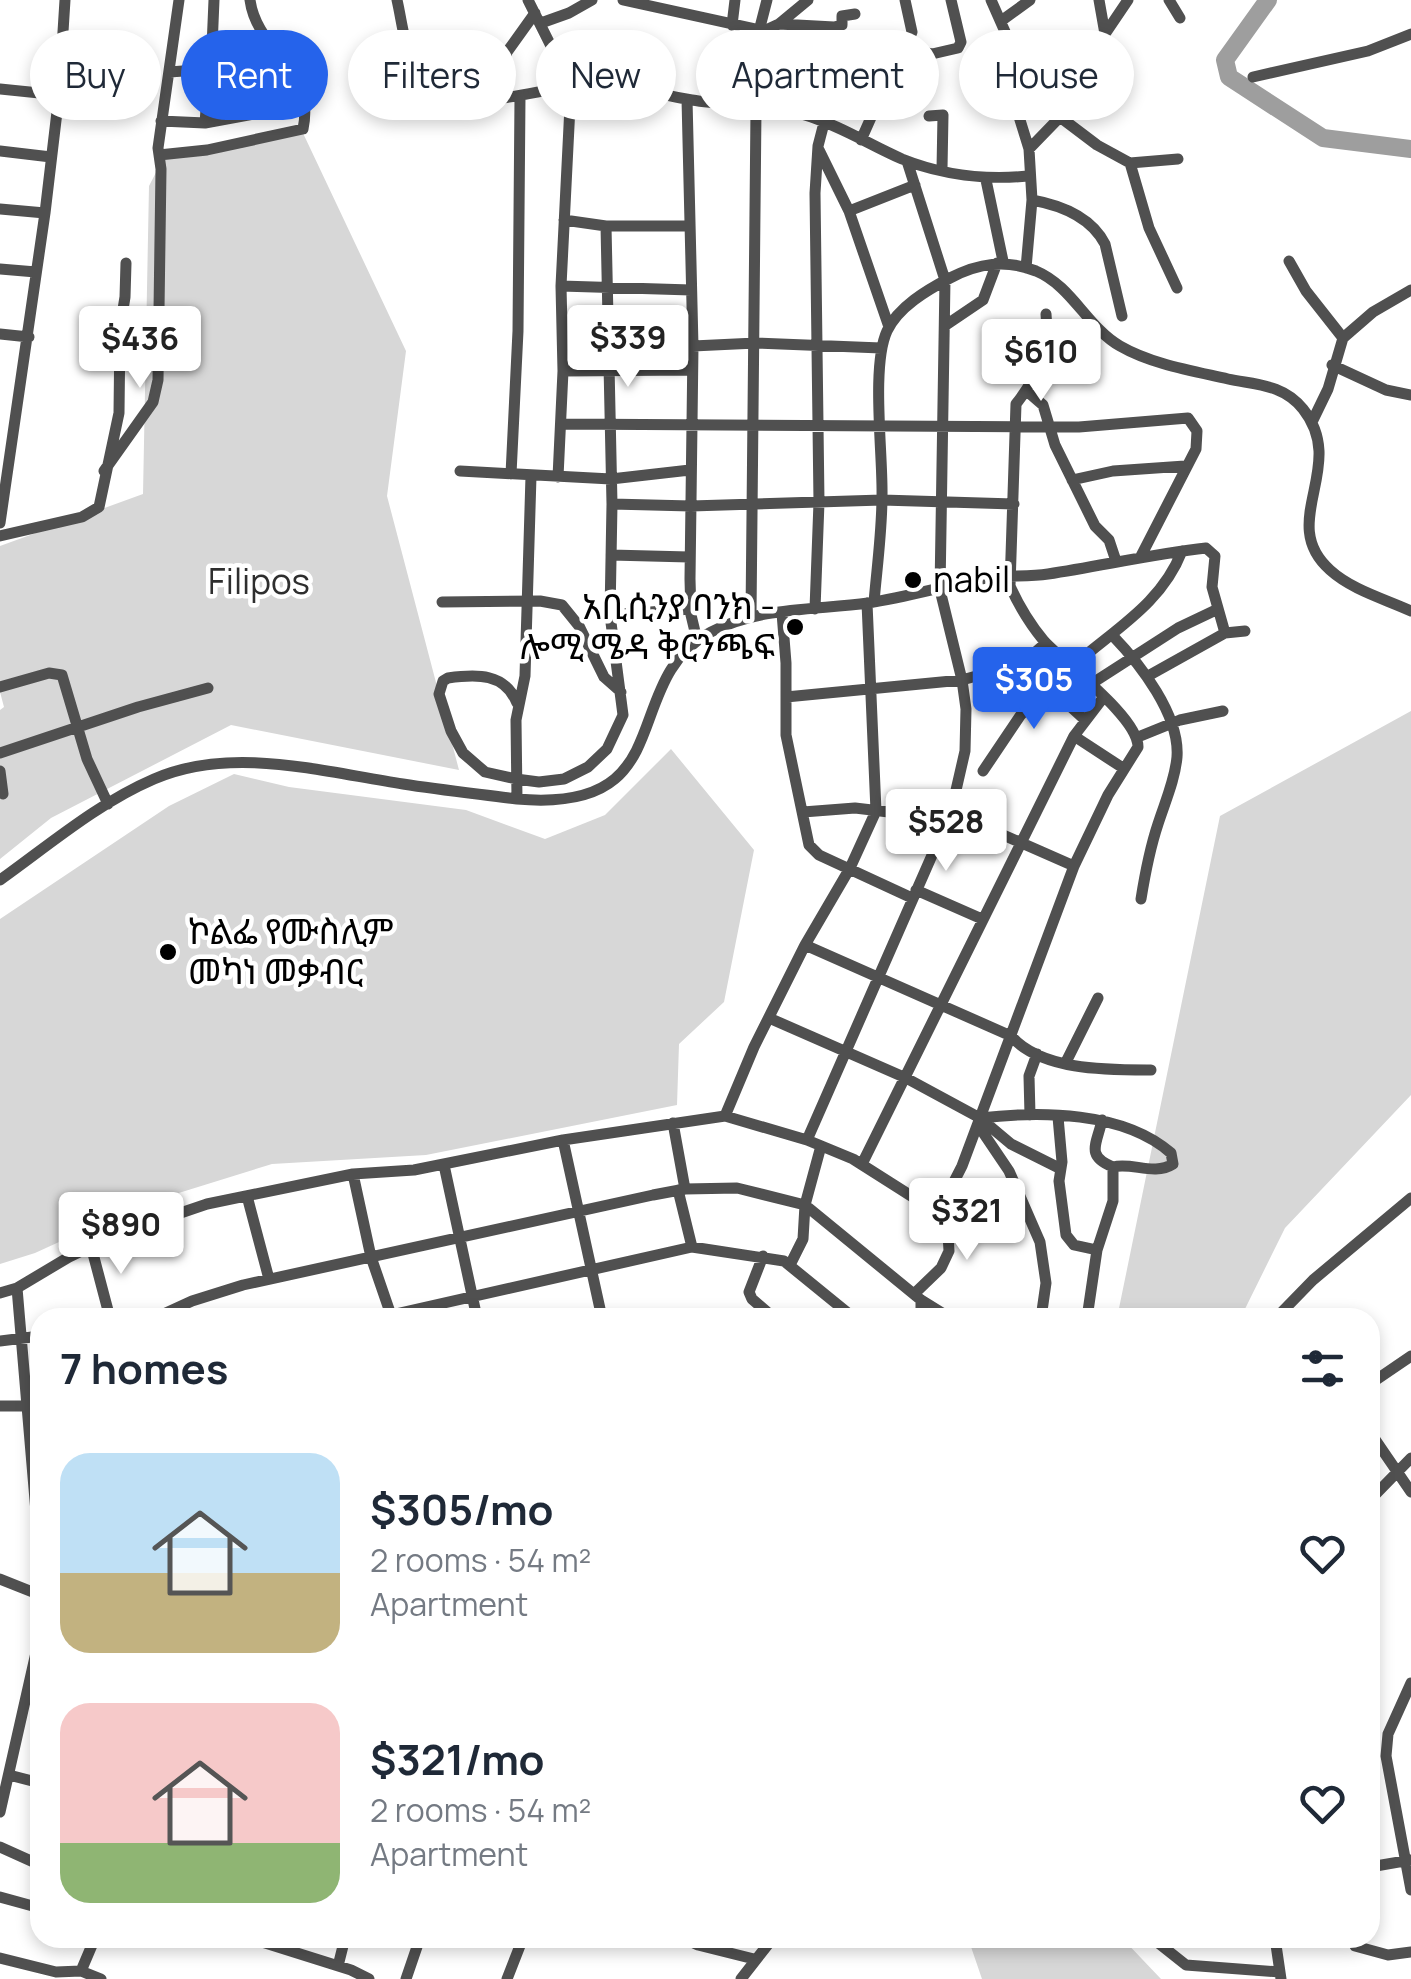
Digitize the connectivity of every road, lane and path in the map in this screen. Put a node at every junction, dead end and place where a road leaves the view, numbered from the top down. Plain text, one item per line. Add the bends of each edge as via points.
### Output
1 (64, 0) edge
2 (180, 0) edge
3 (214, 0) edge
4 (250, 0) edge
5 (397, 0) edge
6 (528, 0) edge
7 (592, 0) edge
8 (623, 0) edge
9 (736, 0) edge
10 (767, 0) edge
11 (808, 0) edge
12 (905, 0) edge
13 (951, 0) edge
14 (992, 0) edge
15 (1030, 0) edge
16 (1098, 0) edge
17 (1128, 0) edge
18 (1168, 0) edge
19 (642, 3) edge
20 (1014, 6) edge
21 (856, 14) dead end
22 (538, 18) junction
23 (1180, 18) dead end
24 (1001, 21) junction
25 (780, 24) junction
26 (732, 25) junction
27 (62, 30) edge
28 (212, 30) edge
29 (260, 30) edge
30 (404, 30) edge
31 (544, 30) edge
32 (760, 30) joint
33 (768, 30) edge
34 (912, 30) edge
35 (1104, 30) edge
36 (1108, 30) edge
37 (1411, 34) edge
38 (516, 43) edge
39 (939, 52) edge
40 (170, 72) junction
41 (181, 72) edge
42 (1253, 77) dead end
43 (0, 89) edge
44 (30, 92) edge
45 (536, 93) edge
46 (516, 96) edge
47 (520, 96) junction
48 (676, 97) edge
49 (687, 99) junction
50 (696, 100) edge
51 (939, 115) edge
52 (56, 120) edge
53 (216, 120) edge
54 (305, 120) edge
55 (569, 120) edge
56 (752, 120) edge
57 (818, 120) edge
58 (871, 120) edge
59 (1058, 120) edge
60 (1063, 120) edge
61 (161, 121) junction
62 (205, 122) joint
63 (824, 122) junction
64 (861, 140) junction
65 (818, 146) junction
66 (1029, 149) junction
67 (0, 151) edge
68 (159, 156) junction
69 (51, 157) junction
70 (1178, 159) dead end
71 (908, 161) junction
72 (1130, 163) junction
73 (942, 168) junction
74 (1028, 176) junction
75 (986, 180) junction
76 (915, 185) junction
77 (1032, 200) junction
78 (0, 209) edge
79 (848, 211) junction
80 (45, 213) junction
81 (564, 220) junction
82 (606, 226) junction
83 (688, 226) junction
84 (1289, 261) dead end
85 (1000, 262) junction
86 (126, 264) dead end
87 (1026, 268) junction
88 (0, 269) edge
89 (36, 272) junction
90 (945, 280) junction
91 (562, 286) junction
92 (1178, 288) dead end
93 (608, 289) junction
94 (690, 290) junction
95 (1411, 290) edge
96 (1046, 314) dead end
97 (1122, 316) dead end
98 (610, 318) junction
99 (692, 318) junction
100 (946, 325) junction
101 (889, 327) junction
102 (0, 334) edge
103 (29, 337) junction
104 (1343, 338) junction
105 (756, 343) junction
106 (693, 346) junction
107 (818, 346) junction
108 (881, 348) junction
109 (1332, 365) junction
110 (608, 370) junction
111 (691, 370) junction
112 (563, 371) junction
113 (1028, 392) junction
114 (1411, 395) edge
115 (1312, 422) junction
116 (0, 423) edge
117 (755, 423) junction
118 (561, 424) junction
119 (609, 424) junction
120 (693, 424) junction
121 (818, 424) junction
122 (881, 424) junction
123 (944, 424) junction
124 (1014, 424) junction
125 (1049, 424) junction
126 (17, 425) junction
127 (1185, 466) junction
128 (690, 470) junction
129 (104, 471) junction
130 (460, 471) dead end
131 (511, 474) junction
132 (532, 476) junction
133 (558, 477) junction
134 (611, 478) junction
135 (1072, 480) junction
136 (882, 500) junction
137 (754, 502) junction
138 (818, 502) junction
139 (612, 504) junction
140 (942, 504) junction
141 (1014, 504) junction
142 (691, 506) junction
143 (0, 523) edge
144 (0, 536) edge
145 (1182, 551) junction
146 (611, 556) junction
147 (1140, 556) junction
148 (689, 557) junction
149 (1116, 561) junction
150 (1011, 576) junction
151 (940, 590) junction
152 (527, 601) junction
153 (442, 602) dead end
154 (871, 603) junction
155 (691, 609) junction
156 (815, 609) junction
157 (1218, 609) junction
158 (1411, 611) edge
159 (782, 613) junction
160 (610, 615) junction
161 (751, 616) junction
162 (1244, 630) dead end
163 (1226, 633) junction
164 (1113, 636) junction
165 (697, 640) junction
166 (1046, 644) junction
167 (1134, 657) junction
168 (1023, 663) junction
169 (1073, 666) junction
170 (1148, 676) junction
171 (962, 680) junction
172 (1091, 684) junction
173 (1047, 685) junction
174 (0, 686) edge
175 (208, 688) dead end
176 (872, 689) junction
177 (620, 692) junction
178 (786, 697) junction
179 (1103, 698) junction
180 (518, 702) junction
181 (1223, 711) dead end
182 (1084, 720) junction
183 (1171, 725) junction
184 (76, 728) junction
185 (1074, 736) junction
186 (1138, 738) junction
187 (965, 751) junction
188 (0, 753) edge
189 (991, 756) junction
190 (1123, 768) junction
191 (982, 771) dead end
192 (0, 772) edge
193 (516, 779) junction
194 (3, 794) dead end
195 (517, 800) junction
196 (108, 804) junction
197 (876, 811) junction
198 (803, 812) junction
199 (949, 816) junction
200 (1020, 844) junction
201 (1074, 866) junction
202 (850, 868) junction
203 (0, 880) edge
204 (914, 894) junction
205 (1141, 899) dead end
206 (982, 920) junction
207 (805, 945) junction
208 (877, 975) junction
209 (1098, 998) dead end
210 (943, 1006) junction
211 (768, 1018) junction
212 (1011, 1036) junction
213 (844, 1051) junction
214 (1037, 1054) junction
215 (1066, 1062) junction
216 (1150, 1070) dead end
217 (906, 1078) junction
218 (1030, 1115) junction
219 (725, 1116) junction
220 (1058, 1116) junction
221 (980, 1118) junction
222 (1102, 1120) junction
223 (673, 1123) junction
224 (562, 1140) junction
225 (807, 1140) junction
226 (820, 1146) junction
227 (862, 1164) junction
228 (444, 1165) junction
229 (1112, 1167) junction
230 (1060, 1168) junction
231 (353, 1174) junction
232 (682, 1190) junction
233 (248, 1196) junction
234 (1411, 1198) edge
235 (805, 1205) junction
236 (577, 1212) junction
237 (938, 1213) junction
238 (460, 1237) junction
239 (91, 1246) junction
240 (692, 1247) junction
241 (1097, 1250) junction
242 (764, 1256) junction
243 (371, 1257) junction
244 (790, 1265) junction
245 (590, 1270) junction
246 (268, 1280) junction
247 (17, 1288) junction
248 (0, 1293) edge
249 (472, 1295) junction
250 (918, 1297) junction
251 (107, 1308) edge
252 (179, 1308) edge
253 (389, 1308) edge
254 (422, 1308) edge
255 (475, 1308) edge
256 (600, 1308) edge
257 (765, 1308) edge
258 (842, 1308) edge
259 (920, 1308) edge
260 (935, 1308) edge
261 (1042, 1308) edge
262 (1088, 1308) edge
263 (1289, 1308) edge
264 (30, 1337) edge
265 (21, 1338) junction
266 (0, 1341) edge
267 (1411, 1356) edge
268 (1380, 1377) edge
269 (30, 1386) edge
270 (30, 1398) edge
271 (0, 1406) edge
272 (1380, 1446) edge
273 (1411, 1458) edge
274 (1398, 1471) junction
275 (1380, 1490) edge
276 (1411, 1492) edge
277 (0, 1578) edge
278 (30, 1592) edge
279 (30, 1680) edge
280 (1411, 1683) edge
281 (9, 1774) junction
282 (30, 1781) edge
283 (0, 1812) edge
284 (0, 1847) edge
285 (30, 1860) edge
286 (1408, 1860) edge
287 (1380, 1865) edge
288 (1411, 1890) edge
289 (0, 1897) edge
290 (30, 1905) edge
291 (91, 1948) edge
292 (280, 1948) edge
293 (342, 1948) edge
294 (417, 1948) edge
295 (519, 1948) edge
296 (710, 1948) edge
297 (764, 1948) edge
298 (1165, 1948) edge
299 (1276, 1948) edge
300 (1362, 1948) edge
301 (1411, 1952) edge
302 (0, 1958) edge
303 (754, 1959) junction
304 (338, 1966) junction
305 (81, 1971) junction
306 (1281, 1976) edge
307 (102, 1979) edge
308 (369, 1979) edge
309 (406, 1979) edge
310 (507, 1979) edge
311 (741, 1979) edge

1 - 27 street
2 - 40 street
3 - 28 street
4 - 29 street
5 - 30 street
6 - 22 street
7 - 22 street via 569,14
8 - 19 street
9 - 26 street
10 - 32 street
11 - 25 street
12 - 34 street
13 - 39 street via 961,42
14 - 24 street
15 - 20 street
16 - 35 street
17 - 36 street
18 - 23 street
19 - 26 street
20 - 24 street
21 - 25 street via 842,16 842,25 834,27
22 - 31 street
22 - 38 street
24 - 66 street
25 - 33 street
26 - 32 street
37 - 42 street via 1368,51
40 - 41 street
40 - 61 street
43 - 44 street
45 - 47 street
46 - 47 street
47 - 131 street
48 - 49 street
49 - 50 street
49 - 83 street
51 - 73 street
52 - 69 street
53 - 62 street
54 - 68 street via 299,132
55 - 81 street
56 - 105 street
57 - 63 street
58 - 64 street
59 - 66 street
60 - 72 street
61 - 62 street
61 - 68 street
63 - 64 street
63 - 65 street
64 - 71 street
65 - 79 street
65 - 107 street
66 - 74 street
67 - 69 street
68 - 129 street via 158,380 153,402
69 - 80 street
70 - 72 street
71 - 73 street
71 - 76 street
72 - 92 street via 1149,228
73 - 75 street
74 - 75 street
74 - 77 street
75 - 85 street
76 - 79 street
76 - 90 street
77 - 87 street
77 - 97 street via 1064,207 1100,234
78 - 80 street
79 - 101 street
80 - 89 street
81 - 82 street
81 - 91 street
82 - 83 street
82 - 93 street
83 - 94 street
84 - 104 street
85 - 87 street
85 - 90 street
85 - 100 street via 983,300
86 - 129 street via 119,413
87 - 115 street via 1056,282 1121,347 1281,390
88 - 89 street
89 - 103 street
90 - 100 street
90 - 101 street
91 - 93 street
91 - 112 street
93 - 94 street
93 - 98 street
94 - 99 street
95 - 104 street
96 - 113 street via 1044,348
98 - 99 street
98 - 110 street
99 - 106 street
100 - 123 street
101 - 108 street
102 - 103 street
103 - 126 street
104 - 109 street
105 - 106 street
105 - 107 street
105 - 117 street
106 - 111 street
107 - 108 street
107 - 121 street
108 - 122 street
109 - 114 street
109 - 115 street
110 - 111 street
110 - 112 street
110 - 119 street
111 - 120 street
112 - 118 street
113 - 124 street via 1016,404
113 - 125 street via 1040,401
115 - 158 street via 1321,458 1308,520 1318,556 1343,580
116 - 126 street
117 - 120 street
117 - 121 street
117 - 137 street
118 - 119 street
118 - 133 street
119 - 120 street
119 - 134 street
120 - 128 street
121 - 122 street
121 - 138 street
122 - 123 street
122 - 136 street
123 - 124 street
123 - 140 street
124 - 125 street
124 - 141 street
125 - 127 street via 1188,418 1198,437
125 - 135 street
126 - 143 street
127 - 135 street
127 - 147 street
128 - 134 street
128 - 142 street
129 - 144 street via 96,510
130 - 131 street
131 - 132 street
132 - 133 street
132 - 152 street
133 - 134 street
134 - 139 street
135 - 149 street
136 - 138 street
136 - 140 street
136 - 154 street
137 - 138 street
137 - 142 street
137 - 161 street
138 - 156 street
139 - 142 street
139 - 146 street
140 - 141 street
140 - 151 street
141 - 150 street
142 - 148 street
145 - 147 street
145 - 157 street via 1206,548 1213,554
145 - 164 street via 1148,603
146 - 148 street
146 - 160 street
147 - 149 street
148 - 155 street
149 - 150 street
150 - 151 street
150 - 166 street via 1016,600
151 - 154 street
151 - 171 street
152 - 153 street
152 - 177 street via 567,609 604,677
152 - 180 street
154 - 156 street
154 - 176 street
155 - 160 street
155 - 165 street
156 - 159 street
157 - 163 street
157 - 167 street
159 - 161 street
159 - 178 street
160 - 177 street
161 - 165 street
162 - 163 street
163 - 170 street
164 - 167 street
164 - 169 street
165 - 195 street via 665,680 640,748 614,778 567,801
166 - 168 street
166 - 169 street
167 - 170 street
167 - 172 street
168 - 171 street
168 - 173 street
169 - 172 street
170 - 183 street
171 - 176 street
171 - 187 street
172 - 179 street
173 - 182 street
173 - 189 street
174 - 184 street via 60,674
175 - 184 street
176 - 178 street
176 - 197 street
177 - 193 street via 624,714 607,750 588,767 564,779
178 - 198 street via 786,736
179 - 182 street
179 - 186 street
180 - 193 street
180 - 193 street via 497,678 448,678 439,694 470,762
181 - 183 street
182 - 185 street
183 - 186 street
183 - 205 street via 1177,757
184 - 188 street
184 - 196 street
185 - 190 street
185 - 200 street
186 - 190 street
187 - 189 street
187 - 199 street
189 - 191 street
190 - 201 street
192 - 194 street
193 - 195 street
195 - 196 street via 238,762 175,771
196 - 203 street
197 - 198 street
197 - 199 street
197 - 202 street
198 - 202 street via 811,849
199 - 200 street
199 - 204 street
200 - 201 street
200 - 206 street
201 - 212 street
202 - 204 street
202 - 207 street
204 - 206 street
204 - 208 street
206 - 210 street
207 - 208 street
207 - 211 street
208 - 210 street
208 - 213 street
209 - 215 street
210 - 212 street
210 - 217 street
211 - 213 street
211 - 219 street
212 - 214 street
212 - 221 street
213 - 217 street
213 - 225 street
214 - 215 street
214 - 218 street via 1029,1076
215 - 216 street
217 - 221 street
217 - 227 street
218 - 220 street
218 - 221 street
219 - 223 street
219 - 225 street
220 - 222 street
220 - 230 street
221 - 230 street via 1011,1144
221 - 237 street
221 - 261 street via 1040,1242 1046,1266
222 - 229 street via 1095,1157
222 - 229 street via 1150,1138 1175,1161 1162,1170
223 - 224 street
223 - 232 street
224 - 228 street
224 - 236 street
225 - 226 street
226 - 227 street
226 - 235 street
227 - 237 street
228 - 231 street
228 - 238 street
229 - 241 street via 1114,1201
230 - 241 street via 1068,1239
231 - 233 street
231 - 243 street
232 - 235 street via 737,1188
232 - 236 street
232 - 240 street
233 - 239 street via 180,1211
233 - 246 street
234 - 263 street
235 - 244 street via 803,1239
235 - 250 street
236 - 238 street
236 - 245 street
237 - 250 street via 949,1251
238 - 243 street
238 - 249 street
239 - 247 street
239 - 251 street
240 - 242 street
240 - 245 street
241 - 262 street
242 - 244 street
242 - 257 street via 750,1292
243 - 246 street
243 - 253 street
244 - 258 street
245 - 249 street
245 - 256 street
246 - 252 street
247 - 248 street
247 - 265 street
249 - 254 street
249 - 255 street
250 - 259 street
250 - 260 street
264 - 265 street
265 - 266 street
265 - 269 street
267 - 268 street
270 - 271 street
272 - 274 street
273 - 274 street
274 - 275 street
274 - 276 street
277 - 278 street
279 - 281 street
280 - 286 street via 1388,1734 1386,1756
281 - 282 street
281 - 283 street
284 - 285 street
286 - 287 street
286 - 288 street
289 - 290 street
291 - 305 street
292 - 304 street
293 - 304 street
294 - 309 street
295 - 310 street
296 - 303 street
297 - 303 street
298 - 306 street via 1186,1965
299 - 306 street
300 - 301 street
302 - 305 street
303 - 311 street
304 - 308 street
305 - 307 street

